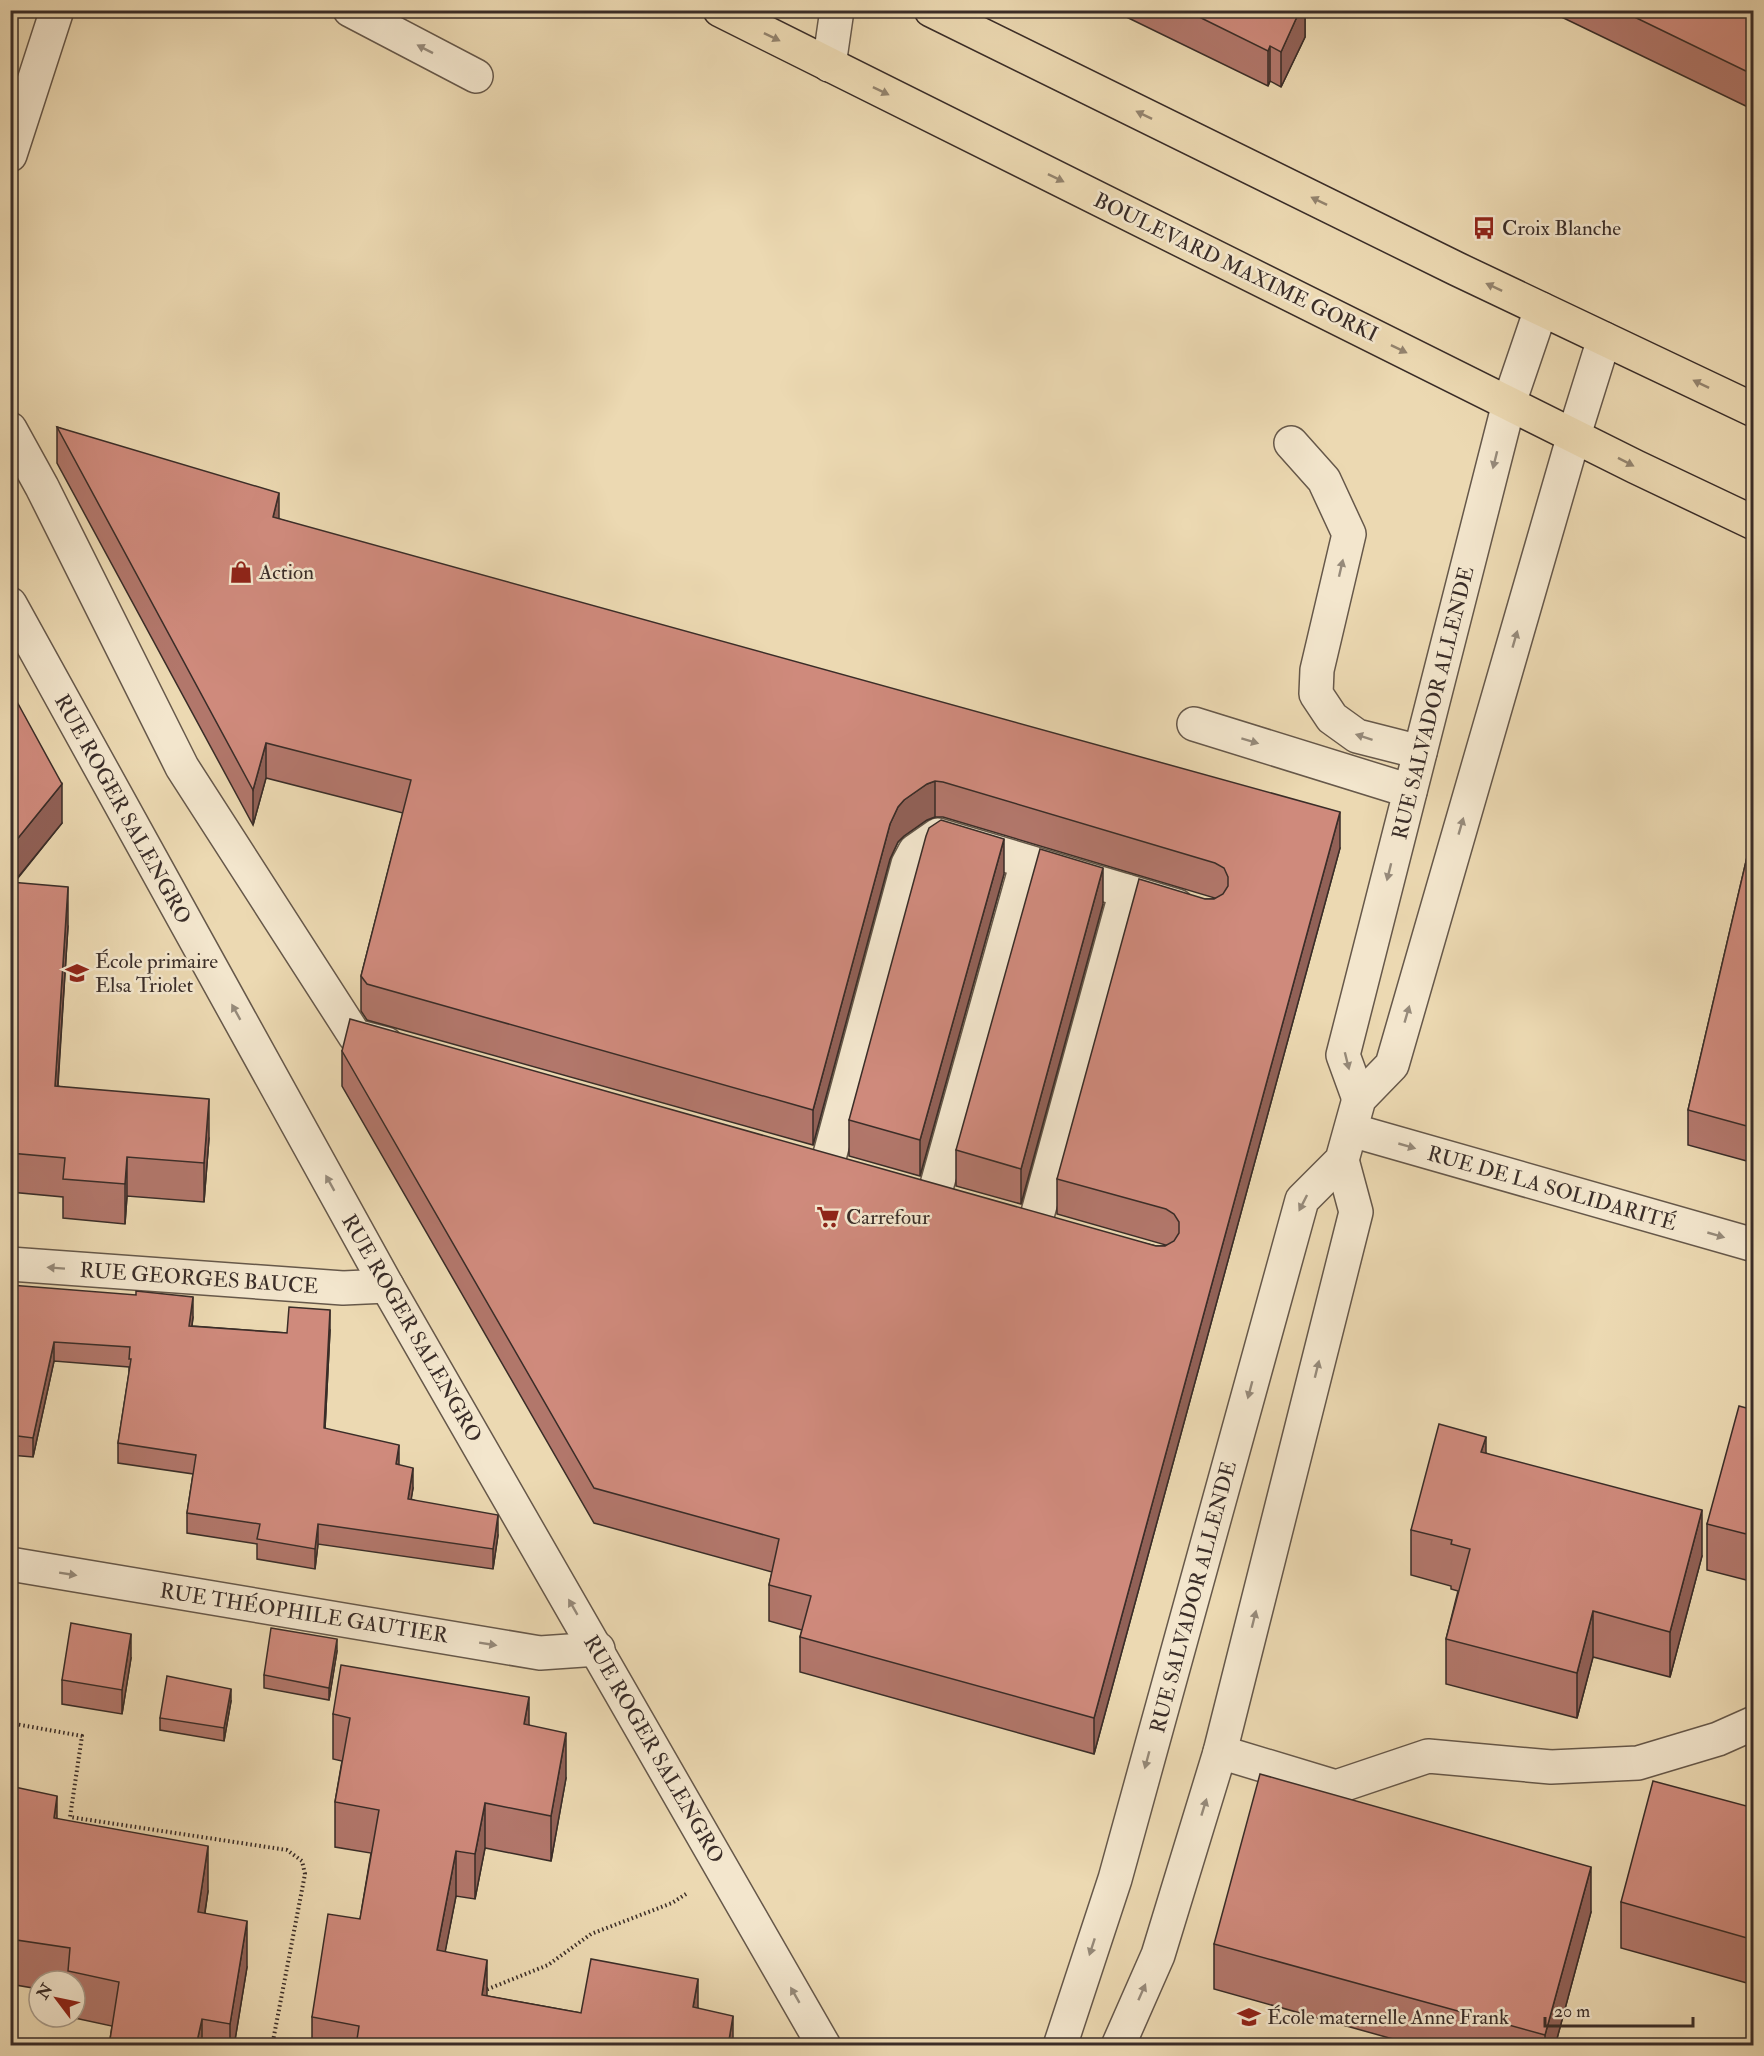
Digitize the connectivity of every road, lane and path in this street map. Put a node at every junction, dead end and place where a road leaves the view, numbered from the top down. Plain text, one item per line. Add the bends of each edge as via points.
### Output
1 (57, 10) edge
2 (350, 10) edge
3 (720, 10) edge
4 (837, 10) edge
5 (931, 10) edge
6 (829, 65) junction
7 (37, 74) junction
8 (477, 76) dead end
9 (10, 110) edge
10 (10, 155) edge
11 (1541, 309) junction
12 (1604, 339) junction
13 (1509, 403) junction
14 (1754, 410) edge
15 (10, 429) edge
16 (1574, 435) junction
17 (1292, 443) dead end
18 (1754, 523) edge
19 (10, 604) edge
20 (1194, 724) dead end
21 (1420, 752) junction
22 (1410, 791) junction
23 (1027, 862) junction
24 (1126, 891) junction
25 (1210, 916) edge
26 (412, 1052) edge
27 (1359, 1099) junction
28 (1346, 1145) junction
29 (858, 1178) edge
30 (901, 1190) edge
31 (1000, 1218) edge
32 (1034, 1227) junction
33 (1066, 1236) edge
34 (1754, 1245) edge
35 (10, 1264) edge
36 (387, 1286) junction
37 (10, 1564) edge
38 (597, 1649) junction
39 (10, 1723) edge
40 (1754, 1723) edge
41 (1220, 1752) junction
42 (724, 1871) junction
43 (477, 1994) edge
44 (272, 2046) edge
45 (824, 2046) edge
46 (1060, 2046) edge
47 (1118, 2046) edge

1 - 7 street
8 -> 2 street
3 -> 6 main road, BOULEVARD MAXIME GORKI
4 - 6 street
11 -> 5 main road
6 -> 13 main road, BOULEVARD MAXIME GORKI
7 - 9 street
7 - 10 street
11 - 12 main road
11 - 13 street, RUE SALVADOR ALLENDE
14 -> 12 main road
12 - 16 street
13 - 16 main road, BOULEVARD MAXIME GORKI
13 -> 21 street, RUE SALVADOR ALLENDE
15 - 26 street via 182,767 355,1035
16 -> 18 main road, BOULEVARD MAXIME GORKI
27 -> 16 street via 1392,1065
21 -> 17 street via 1357,736 1332,718 1316,694 1317,670 1349,534 1324,480
36 -> 19 street, RUE ROGER SALENGRO
20 -> 22 street
21 - 22 street, RUE SALVADOR ALLENDE
22 -> 27 street, RUE SALVADOR ALLENDE via 1343,1055
23 - 24 street
23 - 29 street via 938,835 915,850 815,1166
23 - 30 street via 944,1202
24 - 25 street
24 - 32 street
27 - 28 street
28 -> 34 street, RUE DE LA SOLIDARITÉ
41 -> 28 street via 1356,1212
28 -> 46 street, RUE SALVADOR ALLENDE via 1302,1200 1114,1879
31 - 32 street
32 - 33 street
36 -> 35 street, RUE GEORGES BAUCE via 343,1288
38 -> 36 street, RUE ROGER SALENGRO
37 -> 38 street, RUE THÉOPHILE GAUTIER via 540,1653
38 - 42 street, RUE ROGER SALENGRO
39 - 44 path via 82,1736 70,1816 287,1850 303,1861 305,1874
40 - 41 street via 1718,1739 1638,1763 1551,1767 1428,1756 1336,1787
47 -> 41 street via 1158,1955
42 - 43 path via 672,1903 591,1934 548,1965
45 -> 42 street, RUE ROGER SALENGRO

